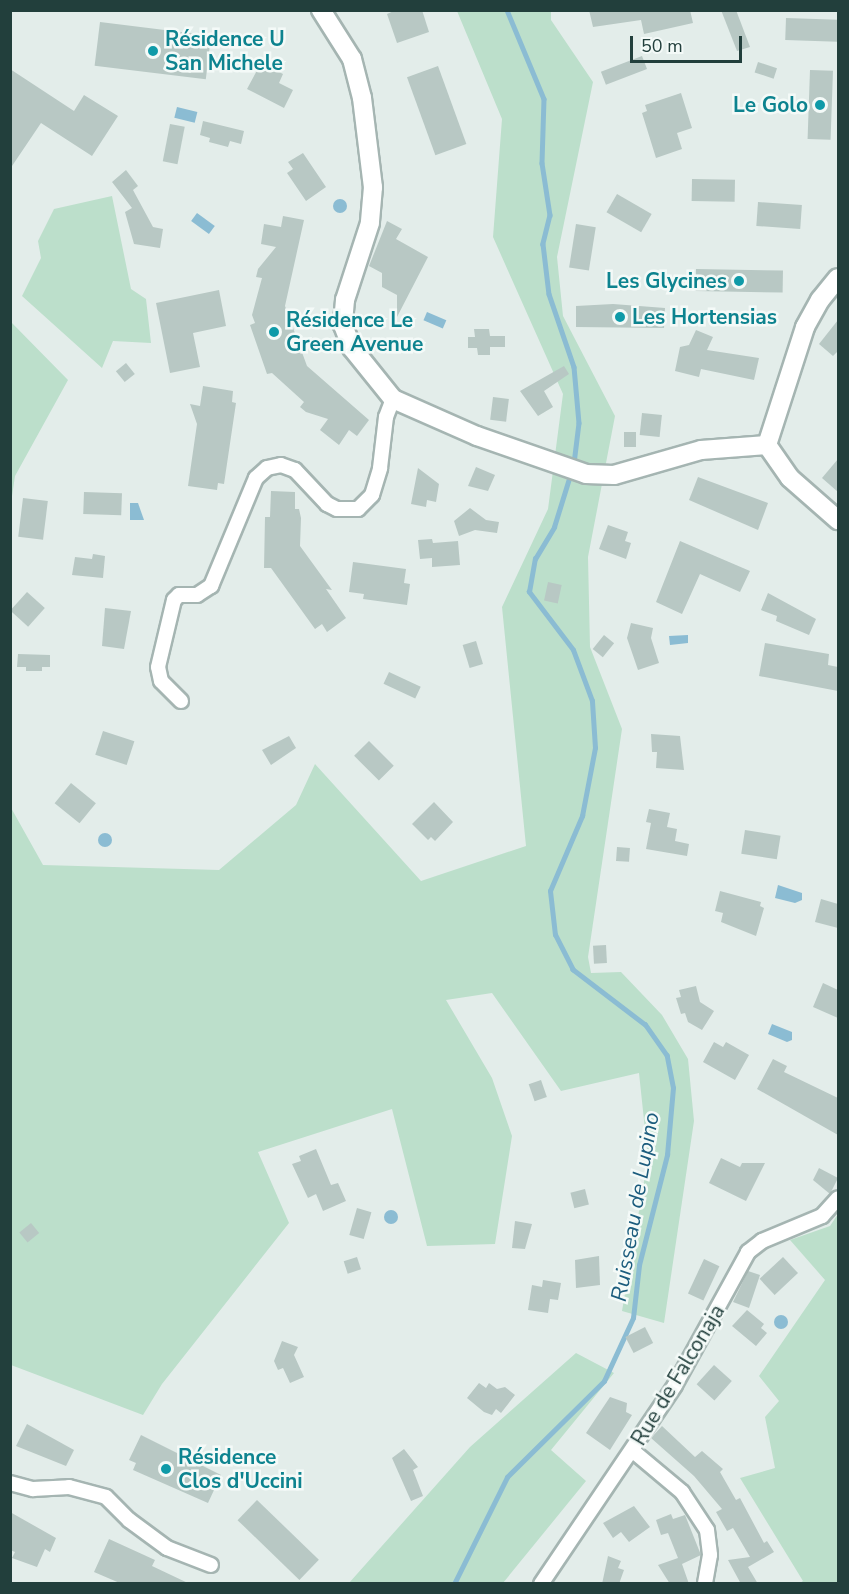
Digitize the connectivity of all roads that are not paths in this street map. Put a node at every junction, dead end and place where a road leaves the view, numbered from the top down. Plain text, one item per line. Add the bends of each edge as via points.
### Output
1 (321, 10) edge
2 (838, 278) edge
3 (393, 399) junction
4 (767, 445) junction
5 (838, 520) edge
6 (181, 701) dead end
7 (838, 1198) edge
8 (633, 1451) junction
9 (10, 1483) edge
10 (211, 1565) dead end
11 (541, 1584) edge
12 (705, 1584) edge

1 - 3 main road via 352,59 362,98 373,187 370,223 345,300 344,325 352,348
2 - 4 main road via 805,327
3 - 4 main road via 477,436 586,474 614,475 701,450
3 - 6 street via 386,417 381,468 372,495 358,509 337,509 327,504 295,470 281,465 267,468 256,478 211,586 197,595 179,595 174,600 158,667 161,681
4 - 5 main road via 790,478
7 - 8 street, Rue de Falconaja via 822,1216 748,1252 706,1333
8 - 11 street, Rue de Falconaja
8 - 12 street via 682,1492 707,1530 711,1555
9 - 10 street via 33,1489 69,1487 106,1497 167,1548

